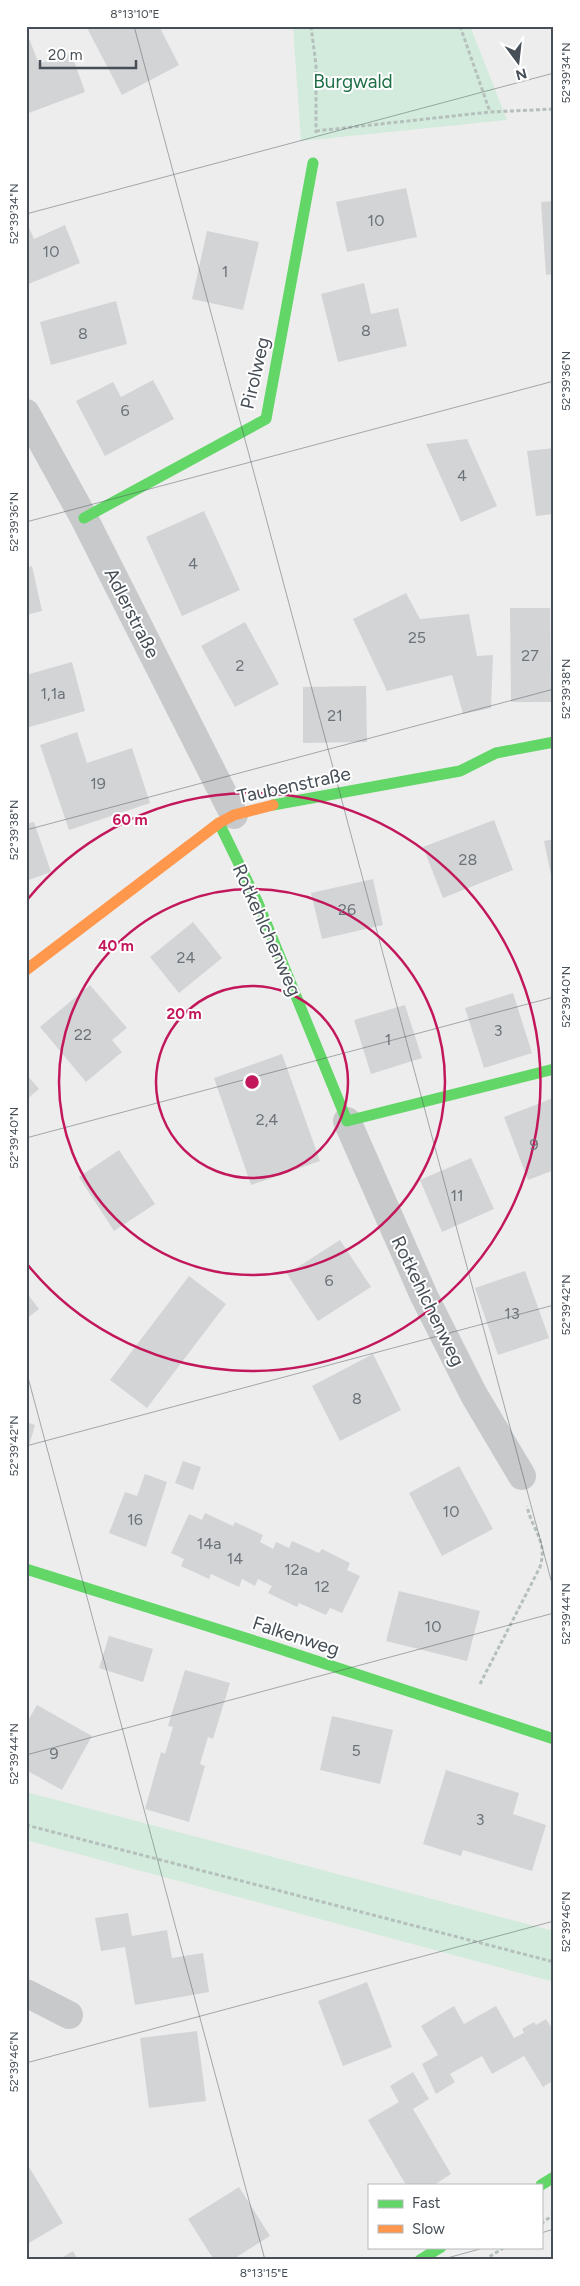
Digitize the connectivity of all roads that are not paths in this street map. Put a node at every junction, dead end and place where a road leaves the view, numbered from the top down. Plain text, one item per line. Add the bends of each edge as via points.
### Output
1 (313, 162) dead end
2 (26, 413) edge
3 (84, 518) junction
4 (554, 742) edge
5 (226, 819) junction
6 (26, 970) edge
7 (554, 1069) edge
8 (347, 1121) junction
9 (522, 1476) road end
10 (26, 1569) edge
11 (554, 1739) edge
12 (26, 1993) edge
13 (69, 2015) dead end
14 (554, 2177) edge
15 (542, 2184) edge
16 (438, 2248) edge
17 (420, 2260) edge

1 - 3 street, Pirolweg via 266,419
2 - 3 street, Adlerstraße
3 - 5 street, Adlerstraße
4 - 5 street, Taubenstraße via 496,753 460,771 278,804
5 - 6 street, Taubenstraße
5 - 8 street, Rotkehlchenweg
7 - 8 street
8 - 9 street, Rotkehlchenweg via 424,1296 474,1395
10 - 11 street, Falkenweg
12 - 13 street
14 - 15 street
16 - 17 street

